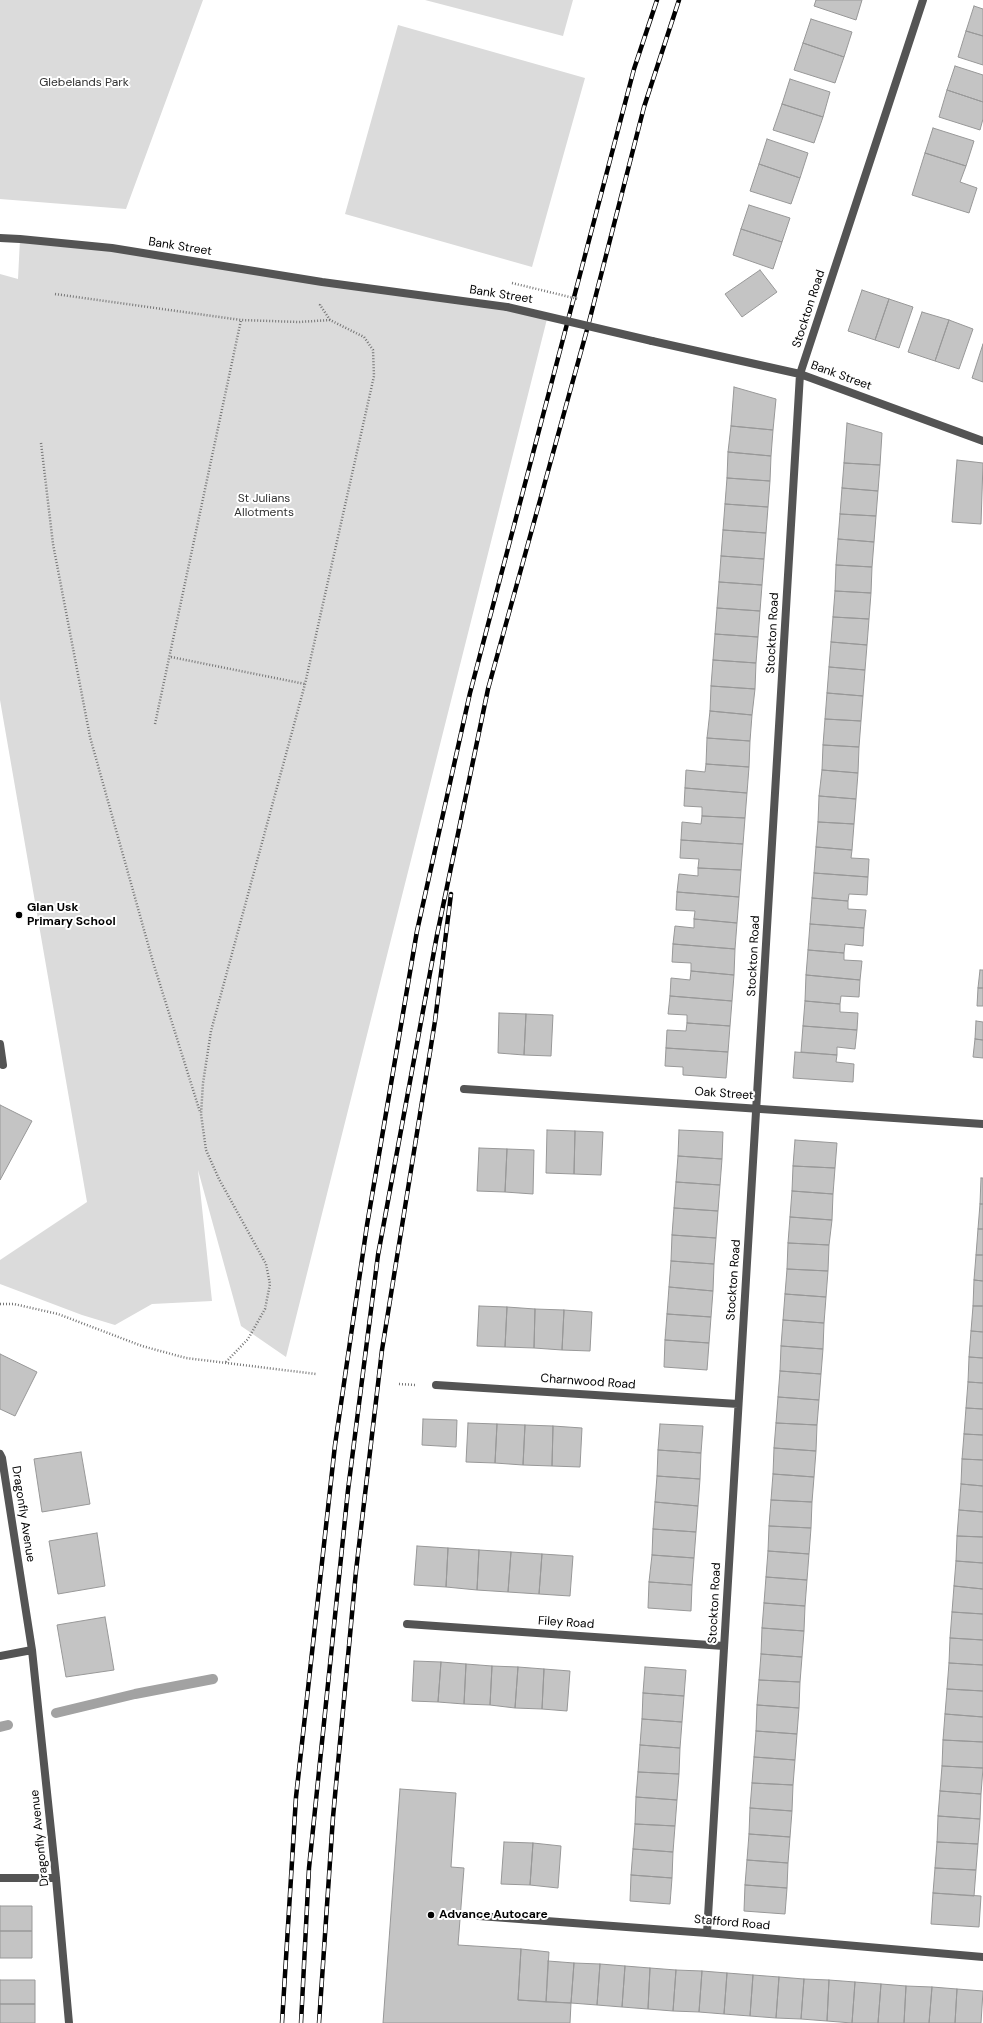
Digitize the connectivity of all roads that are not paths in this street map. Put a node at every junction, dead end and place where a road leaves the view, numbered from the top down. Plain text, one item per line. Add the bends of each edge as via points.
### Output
1 (923, 0) edge
2 (0, 238) edge
3 (800, 374) junction
4 (983, 441) edge
5 (0, 1044) edge
6 (3, 1065) dead end
7 (464, 1089) dead end
8 (757, 1109) junction
9 (983, 1124) edge
10 (436, 1385) dead end
11 (738, 1404) junction
12 (0, 1454) edge
13 (407, 1624) dead end
14 (724, 1646) junction
15 (32, 1650) junction
16 (0, 1656) edge
17 (0, 1878) edge
18 (56, 1878) junction
19 (479, 1916) dead end
20 (707, 1933) junction
21 (983, 1957) edge
22 (69, 2023) edge

1 - 3 street, Stockton Road
2 - 3 street, Bank Street, bridge via 112,248 322,282 507,307
3 - 4 street, Bank Street
3 - 8 street, Stockton Road
5 - 6 street
7 - 8 street, Oak Street
8 - 9 street, Oak Street
8 - 11 street, Stockton Road
10 - 11 street, Charnwood Road
11 - 14 street, Stockton Road
12 - 15 street, Dragonfly Avenue
13 - 14 street, Filey Road
14 - 20 street, Stockton Road
15 - 16 street
15 - 18 street, Dragonfly Avenue
17 - 18 street
18 - 22 street, Dragonfly Avenue
19 - 20 street, Stafford Road
20 - 21 street, Stafford Road

